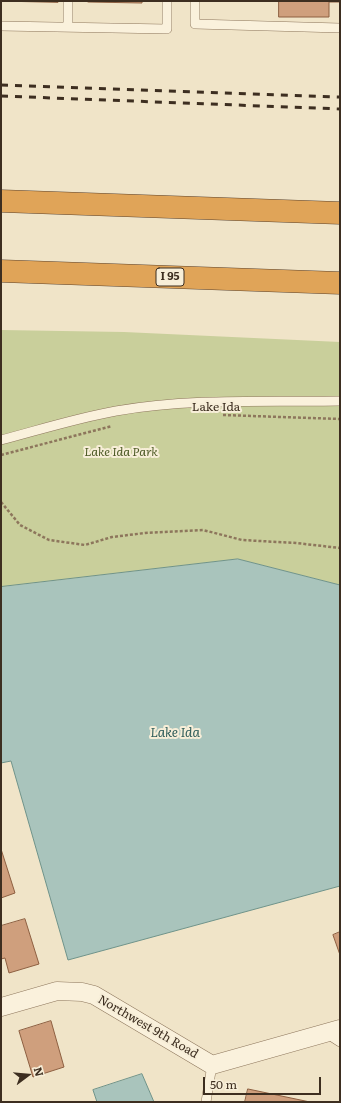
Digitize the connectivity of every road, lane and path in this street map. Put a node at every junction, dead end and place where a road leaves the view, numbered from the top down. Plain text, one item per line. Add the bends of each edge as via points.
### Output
1 (68, 1) edge
2 (168, 1) edge
3 (195, 1) edge
4 (1, 26) edge
5 (68, 27) junction
6 (340, 28) edge
7 (1, 201) edge
8 (340, 213) edge
9 (1, 271) edge
10 (340, 283) edge
11 (340, 401) edge
12 (219, 415) dead end
13 (340, 419) edge
14 (118, 424) dead end
15 (1, 440) edge
16 (1, 455) edge
17 (1, 502) edge
18 (340, 548) edge
19 (1, 1007) edge
20 (335, 1035) edge
21 (212, 1065) junction
22 (206, 1102) edge

1 - 5 lane
2 - 5 lane via 167,29
3 - 6 lane via 195,24
4 - 5 lane
7 - 8 highway
9 - 10 highway, I 95
11 - 15 lane via 207,402 168,405 117,411
12 - 13 path, Lake Ida
14 - 16 path
17 - 18 path via 20,524 49,540 85,545 138,533 203,530 242,540
19 - 21 street, Northwest 9th Road via 57,991 94,995
20 - 21 street, Northwest 9th Road
21 - 22 lane

